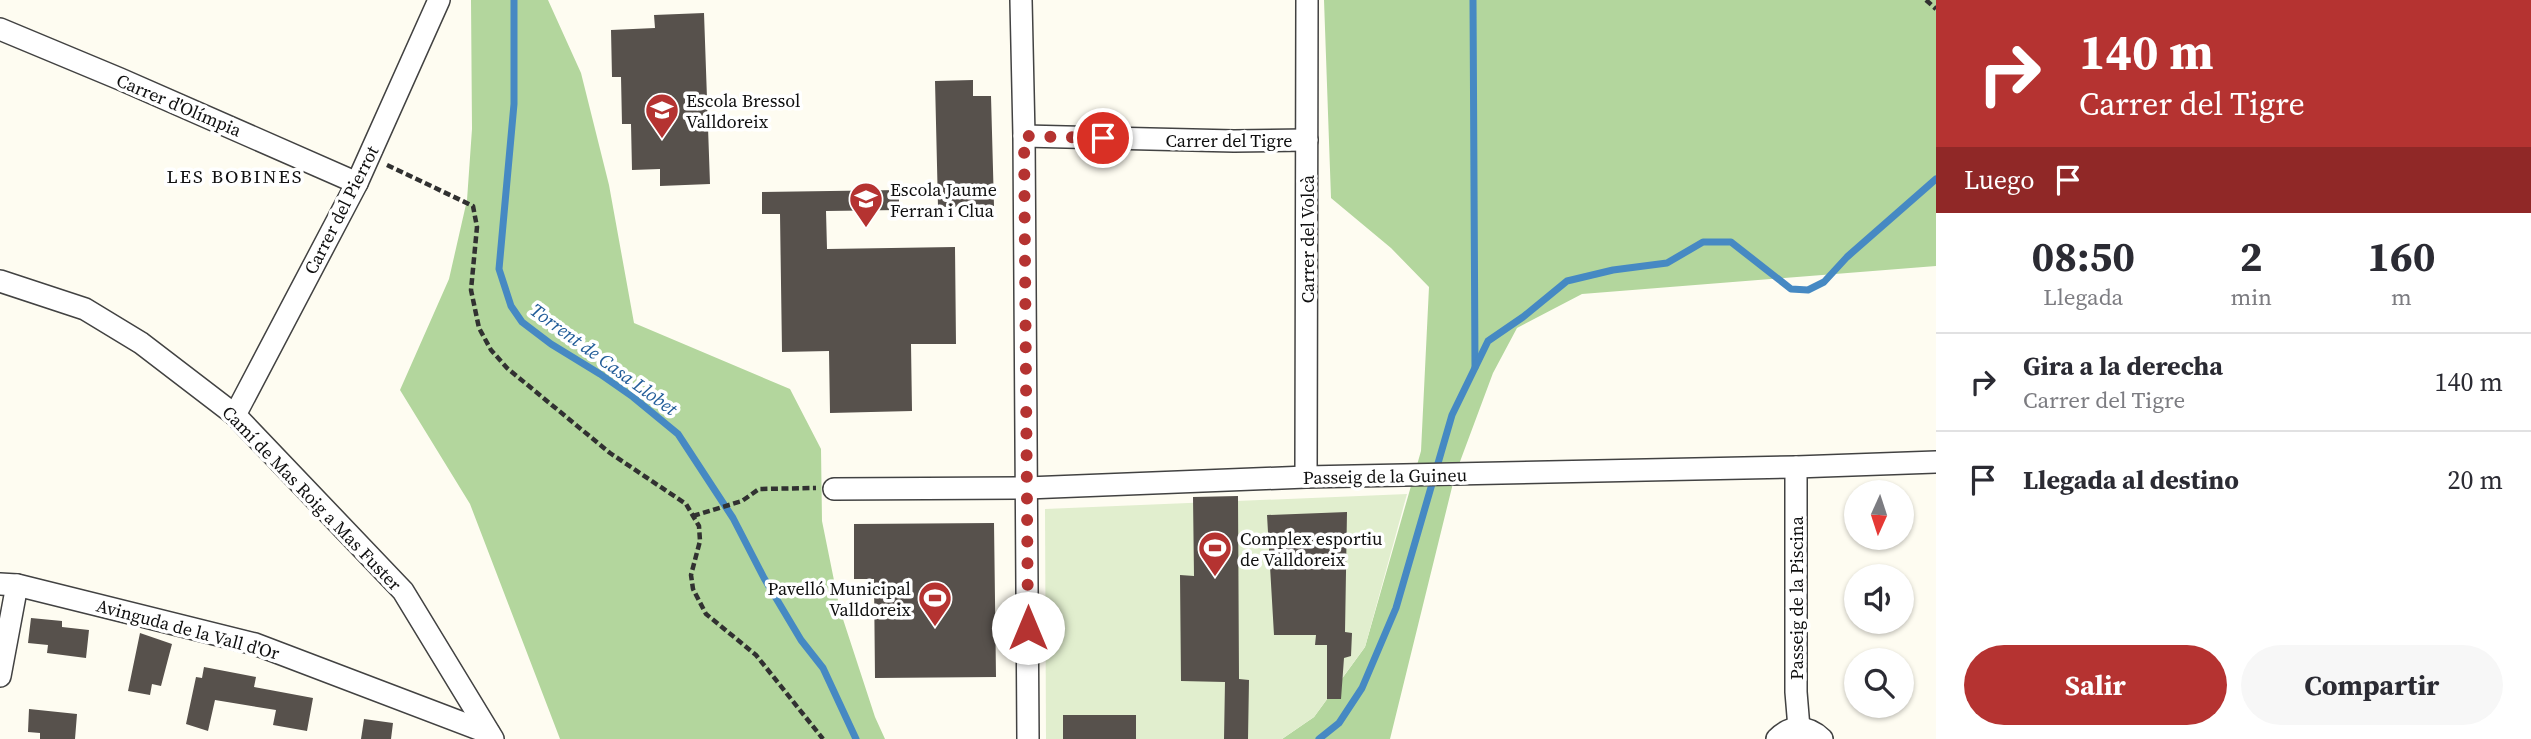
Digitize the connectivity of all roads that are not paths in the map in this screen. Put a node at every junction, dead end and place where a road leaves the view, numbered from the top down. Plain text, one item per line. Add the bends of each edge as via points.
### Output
1 (439, 0) edge
2 (1021, 0) edge
3 (1307, 0) edge
4 (0, 29) edge
5 (1024, 136) junction
6 (1307, 140) junction
7 (357, 183) junction
8 (0, 281) edge
9 (235, 415) junction
10 (1936, 462) edge
11 (1796, 467) junction
12 (1306, 477) junction
13 (1027, 488) junction
14 (834, 489) road end
15 (9, 584) edge
16 (0, 677) edge
17 (1799, 728) junction
18 (491, 736) edge
19 (1028, 739) edge
20 (1777, 739) edge
21 (1822, 739) edge

1 - 7 street, Carrer del Pierrot
2 - 5 street
3 - 6 street, Carrer del Volcà
4 - 7 street, Carrer d'Olímpia
5 - 6 street, Carrer del Tigre
5 - 13 street
6 - 12 street, Carrer del Volcà
7 - 9 street, Carrer del Pierrot
8 - 9 street, Camí de Mas Roig a Mas Fuster via 85,309 141,343
9 - 18 street, Camí de Mas Roig a Mas Fuster via 403,591
10 - 11 street, Passeig de la Guineu
11 - 12 street, Passeig de la Guineu
11 - 17 street, Passeig de la Piscina
12 - 13 street, Passeig de la Guineu
13 - 14 street, Passeig de la Guineu
13 - 19 street
15 - 16 street
15 - 18 street, Avinguda de la Vall d'Or via 255,644
17 - 20 street
17 - 21 street

